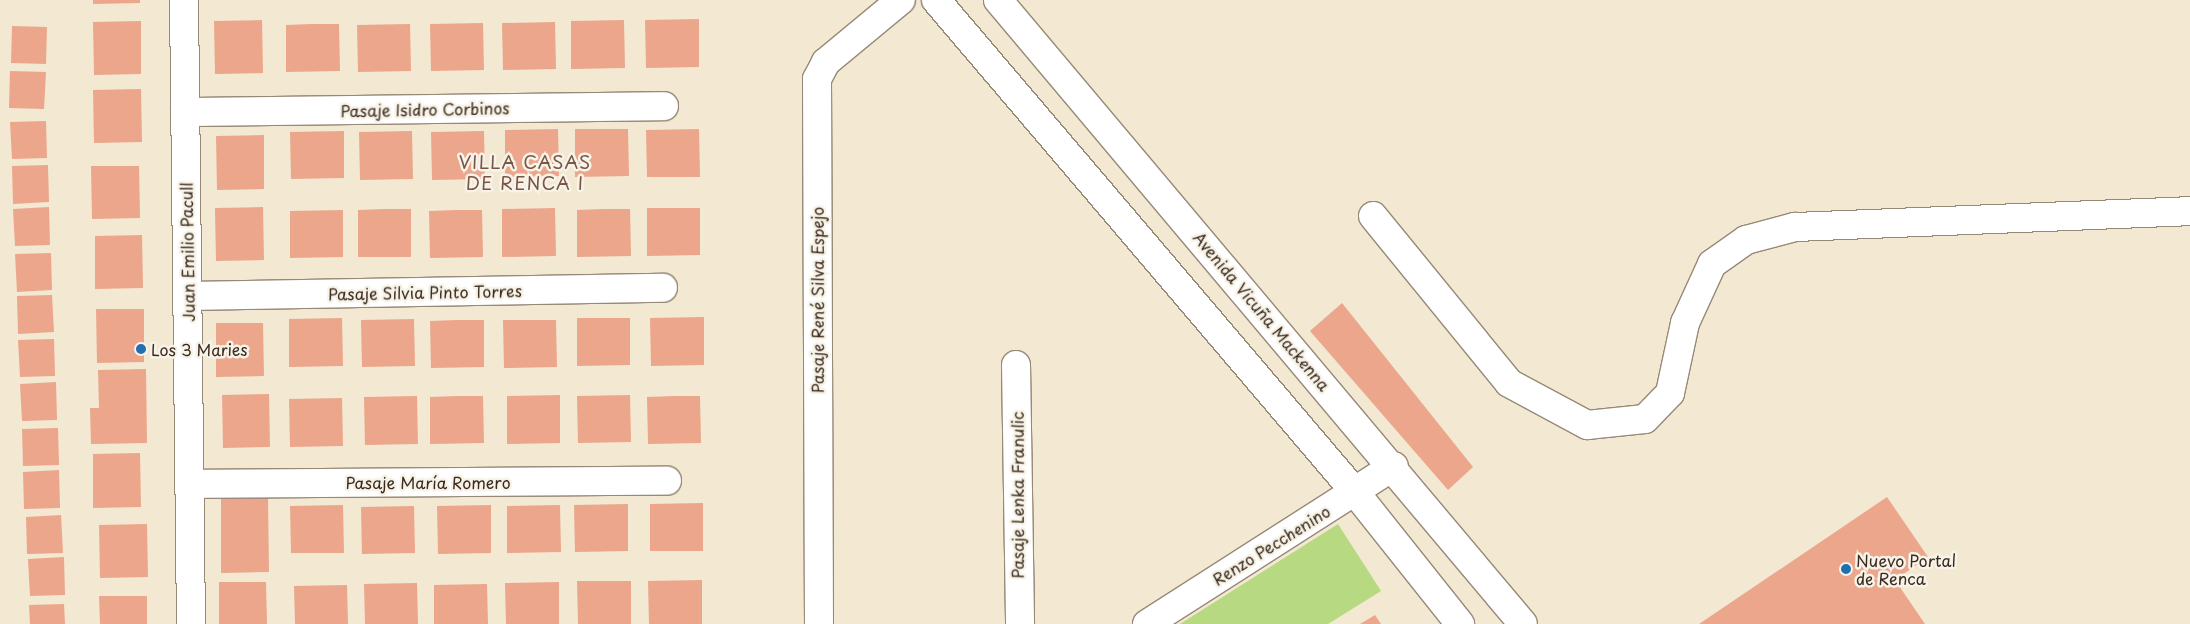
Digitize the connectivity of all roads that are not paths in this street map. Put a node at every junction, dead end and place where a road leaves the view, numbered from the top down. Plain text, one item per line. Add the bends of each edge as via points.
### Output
1 (184, 0) edge
2 (936, 0) edge
3 (998, 0) edge
4 (895, 5) edge
5 (664, 106) dead end
6 (185, 112) junction
7 (2190, 211) edge
8 (1373, 216) dead end
9 (663, 288) dead end
10 (188, 296) junction
11 (1016, 366) dead end
12 (1394, 466) junction
13 (667, 481) dead end
14 (190, 484) junction
15 (1356, 492) junction
16 (191, 624) edge
17 (819, 624) edge
18 (1020, 624) edge
19 (1147, 624) edge
20 (1460, 624) edge
21 (1523, 624) edge

1 - 6 street, Juan Emilio Pacull
2 - 15 street
3 - 12 street, Avenida Vicuña Mackenna
4 - 17 street, Pasaje René Silva Espejo via 826,62 817,79
5 - 6 street, Pasaje Isidro Corbinos
6 - 10 street, Juan Emilio Pacull
7 - 8 street via 1795,227 1746,240 1712,264 1685,323 1670,393 1645,419 1587,425 1509,383
9 - 10 street, Pasaje Silvia Pinto Torres
10 - 14 street, Juan Emilio Pacull
11 - 18 street, Pasaje Lenka Franulic
12 - 15 street, Renzo Pecchenino
12 - 21 street, Avenida Vicuña Mackenna
13 - 14 street, Pasaje María Romero
14 - 16 street, Juan Emilio Pacull
15 - 19 street, Renzo Pecchenino
15 - 20 street

